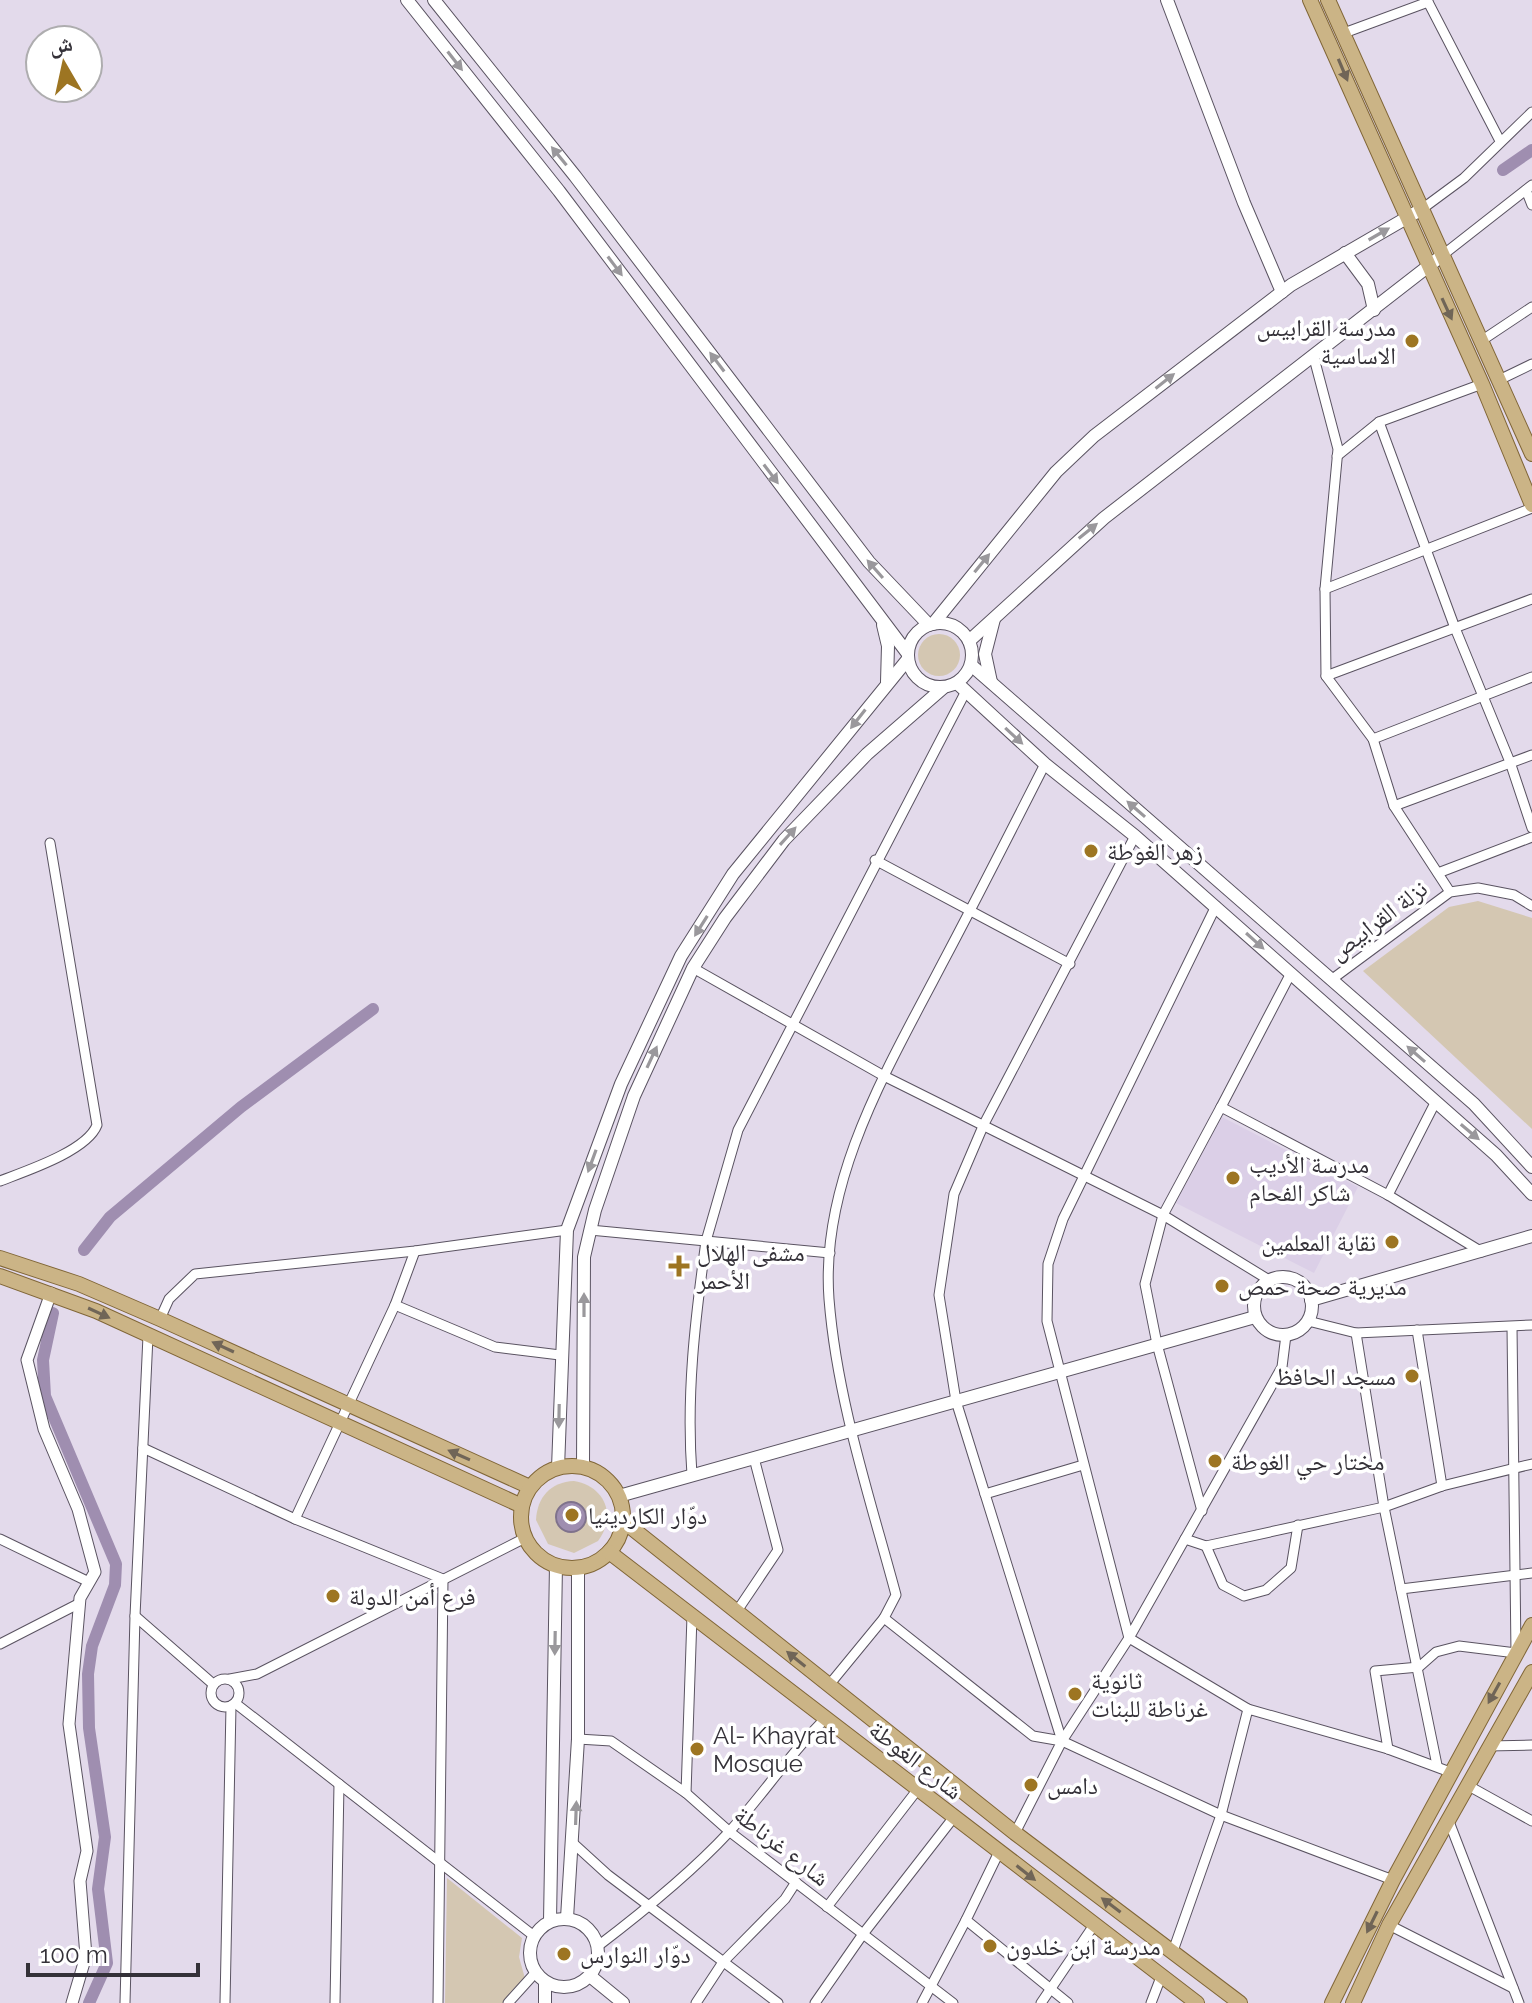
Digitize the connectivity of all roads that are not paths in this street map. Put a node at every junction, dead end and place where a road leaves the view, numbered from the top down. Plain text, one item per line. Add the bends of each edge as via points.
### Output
1 (407, 0) edge
2 (434, 0) edge
3 (1167, 0) edge
4 (1310, 0) edge
5 (1328, 0) edge
6 (1428, 1) edge
7 (1344, 33) junction
8 (1532, 112) edge
9 (1500, 141) junction
10 (1529, 188) edge
11 (1532, 205) edge
12 (1422, 209) junction
13 (1407, 218) junction
14 (1345, 253) junction
15 (1444, 254) junction
16 (1428, 267) junction
17 (1282, 292) junction
18 (1532, 307) edge
19 (1374, 310) junction
20 (1481, 341) junction
21 (1314, 358) junction
22 (1532, 364) edge
23 (1499, 380) junction
24 (1482, 384) junction
25 (1379, 422) junction
26 (1532, 454) edge
27 (1337, 456) junction
28 (1532, 507) edge
29 (1428, 551) junction
30 (1325, 589) junction
31 (1532, 599) edge
32 (997, 613) junction
33 (882, 622) junction
34 (931, 625) junction
35 (1455, 628) junction
36 (969, 641) junction
37 (908, 656) junction
38 (971, 665) junction
39 (1326, 676) junction
40 (1532, 677) edge
41 (991, 682) junction
42 (887, 683) junction
43 (961, 687) junction
44 (943, 688) junction
45 (1483, 695) junction
46 (1373, 739) junction
47 (1532, 755) edge
48 (1510, 762) junction
49 (1045, 764) junction
50 (1394, 806) junction
51 (1532, 828) edge
52 (1135, 836) junction
53 (1532, 837) edge
54 (50, 843) dead end
55 (875, 860) junction
56 (1438, 873) junction
57 (1450, 892) junction
58 (1216, 906) junction
59 (1532, 906) edge
60 (970, 910) junction
61 (1070, 964) junction
62 (693, 968) junction
63 (1291, 973) junction
64 (1331, 980) junction
65 (794, 1023) junction
66 (884, 1076) junction
67 (1435, 1103) junction
68 (1221, 1107) junction
69 (984, 1124) junction
70 (1532, 1167) edge
71 (1085, 1174) junction
72 (0, 1181) edge
73 (1532, 1194) edge
74 (1388, 1195) junction
75 (1163, 1215) junction
76 (567, 1230) junction
77 (590, 1230) junction
78 (1532, 1236) edge
79 (706, 1241) junction
80 (415, 1251) junction
81 (1482, 1252) junction
82 (830, 1253) junction
83 (0, 1258) edge
84 (0, 1276) edge
85 (1269, 1280) junction
86 (51, 1293) junction
87 (1311, 1300) junction
88 (395, 1305) junction
89 (1255, 1317) junction
90 (160, 1319) junction
91 (1308, 1321) junction
92 (1532, 1325) edge
93 (1512, 1327) junction
94 (1417, 1330) junction
95 (1356, 1333) junction
96 (1286, 1335) junction
97 (148, 1336) junction
98 (1157, 1344) junction
99 (560, 1355) junction
100 (1059, 1372) junction
101 (956, 1401) junction
102 (348, 1404) junction
103 (340, 1422) junction
104 (852, 1430) junction
105 (143, 1448) junction
106 (754, 1458) junction
107 (1532, 1464) edge
108 (1083, 1465) junction
109 (583, 1467) junction
110 (558, 1468) junction
111 (1513, 1469) junction
112 (692, 1475) junction
113 (1442, 1486) junction
114 (530, 1487) junction
115 (985, 1494) junction
116 (619, 1496) junction
117 (522, 1506) junction
118 (1384, 1507) junction
119 (1202, 1511) junction
120 (295, 1519) junction
121 (623, 1521) junction
122 (1298, 1525) junction
123 (525, 1538) junction
124 (0, 1539) edge
125 (1185, 1539) junction
126 (1206, 1546) junction
127 (609, 1552) junction
128 (556, 1565) junction
129 (578, 1567) junction
130 (1532, 1573) edge
131 (1512, 1575) junction
132 (443, 1579) junction
133 (89, 1582) junction
134 (1401, 1589) junction
135 (80, 1603) junction
136 (737, 1611) junction
137 (135, 1616) junction
138 (692, 1616) junction
139 (884, 1618) junction
140 (1532, 1625) edge
141 (1129, 1638) junction
142 (0, 1644) edge
143 (1516, 1653) junction
144 (1419, 1667) junction
145 (1532, 1672) edge
146 (257, 1674) junction
147 (230, 1679) junction
148 (213, 1684) junction
149 (829, 1685) junction
150 (235, 1701) junction
151 (218, 1706) junction
152 (1248, 1709) junction
153 (826, 1718) junction
154 (229, 1731) junction
155 (578, 1739) junction
156 (1062, 1741) junction
157 (1532, 1745) edge
158 (1488, 1746) junction
159 (1388, 1749) junction
160 (1444, 1769) junction
161 (339, 1784) junction
162 (1467, 1785) junction
163 (918, 1789) junction
164 (686, 1793) junction
165 (1221, 1815) junction
166 (954, 1817) junction
167 (1448, 1819) junction
168 (1532, 1821) edge
169 (730, 1832) junction
170 (1015, 1833) junction
171 (574, 1844) junction
172 (999, 1852) junction
173 (440, 1862) junction
174 (1393, 1880) junction
175 (796, 1882) junction
176 (650, 1907) junction
177 (827, 1907) junction
178 (567, 1918) junction
179 (966, 1920) junction
180 (550, 1921) junction
181 (1094, 1925) junction
182 (1389, 1925) junction
183 (863, 1934) junction
184 (534, 1936) junction
185 (598, 1946) junction
186 (1173, 1951) junction
187 (723, 1962) junction
188 (590, 1976) junction
189 (541, 1977) junction
190 (1161, 1977) junction
191 (931, 1986) junction
192 (569, 1987) junction
193 (1513, 1988) junction
194 (1051, 1989) junction
195 (72, 2003) edge
196 (125, 2003) edge
197 (225, 2003) edge
198 (335, 2003) edge
199 (438, 2003) edge
200 (508, 2003) edge
201 (545, 2003) edge
202 (569, 2003) edge
203 (623, 2003) edge
204 (696, 2003) edge
205 (778, 2003) edge
206 (815, 2003) edge
207 (922, 2003) edge
208 (953, 2003) edge
209 (1041, 2003) edge
210 (1068, 2003) edge
211 (1151, 2003) edge
212 (1197, 2003) edge
213 (1240, 2003) edge
214 (1332, 2003) edge
215 (1353, 2003) edge
216 (1519, 2003) edge

1 -> 33 main road via 559,191
34 -> 2 main road via 869,562
3 - 17 main road
4 -> 13 main road
5 - 7 main road
6 - 7 street
6 - 9 street
7 - 12 main road
8 - 9 street
9 - 12 street via 1464,178
10 - 11 street
10 - 15 street
12 - 13 main road
12 - 15 main road
14 -> 13 main road
13 - 16 main road
14 - 17 main road
14 - 19 main road via 1368,284
15 - 16 main road
15 - 20 main road
16 - 19 main road
16 -> 24 main road
34 -> 17 main road via 1067,460
18 - 20 street
19 - 21 main road
20 - 23 main road
21 - 27 street via 1334,425
32 -> 21 main road via 1104,518
22 - 23 street
23 - 26 main road
24 - 25 street
24 - 28 main road
25 - 27 street
25 - 29 street
27 - 30 street
28 - 29 street
29 - 30 street
29 - 35 street
30 - 39 street
31 - 35 street
32 - 36 main road
32 - 41 main road via 987,640
33 - 37 main road
33 - 42 main road via 888,646
34 - 36 main road via 954,626
34 - 37 main road via 914,636
35 - 39 street
35 - 45 street
36 - 38 main road
37 - 42 main road
37 - 44 main road via 920,681
38 - 41 main road
38 - 43 main road
39 - 46 street
40 - 45 street
64 -> 41 main road
42 -> 76 main road via 733,874 681,956 621,1084
43 - 44 main road
43 -> 49 main road
43 - 55 street
62 -> 44 main road via 784,840 867,754
45 - 46 street
45 - 48 street
46 - 50 street
47 - 48 street
48 - 50 street
48 - 51 street
49 - 52 main road
49 - 60 street
50 - 56 street
52 - 58 main road
52 - 61 street
53 - 56 street
54 - 72 street via 97,1125 93,1135 56,1159
55 - 60 street
55 - 65 street
56 - 57 street
57 - 59 street via 1478,888 1514,895
57 - 64 street, نزلة القرابيص
58 -> 63 main road
58 - 71 street
60 - 61 street
60 - 66 street
61 - 69 street
62 - 65 street
77 -> 62 main road via 634,1096
63 - 67 main road
63 - 68 street
70 -> 64 main road via 1474,1104
65 - 66 street
65 - 79 street via 738,1130
66 - 69 street
66 - 82 street via 851,1157
67 -> 73 main road
67 - 74 street
68 - 74 street
68 - 75 street
69 - 71 street
69 - 101 street via 954,1194 939,1295
71 - 75 street
71 - 100 street via 1048,1264 1047,1321
74 - 81 street
75 - 85 street
75 - 98 street via 1145,1284
76 - 80 street
76 - 99 main road
77 - 79 street
109 -> 77 main road via 584,1257
78 - 81 main road
79 - 82 street
79 - 112 street via 690,1357
80 - 88 street
80 - 90 street via 195,1274 169,1299
81 - 87 main road
82 - 104 street via 829,1298
83 - 90 main road
84 - 86 main road
85 - 87 main road via 1295,1279
85 - 89 main road via 1257,1291
86 -> 97 main road
86 - 133 street via 27,1360 44,1429 78,1509 95,1572
87 - 91 main road
88 - 99 street via 495,1347
88 - 102 street
89 - 96 main road via 1268,1331
89 - 98 main road
102 -> 90 main road
91 - 95 street
91 - 96 main road
92 - 93 street
93 - 94 street
93 - 111 street
94 - 95 street
94 - 113 street
95 - 118 street
96 - 119 street via 1282,1367
97 - 103 main road
97 - 105 street
98 - 100 main road
98 - 119 street
99 -> 110 main road
100 - 101 main road
100 - 108 street
101 - 104 main road
101 - 115 street
102 - 103 street
114 -> 102 main road
103 - 117 main road
103 - 120 street
104 - 106 main road
104 - 139 street via 896,1595
105 - 120 street
105 - 137 street
106 - 112 main road
106 - 136 street via 778,1550
107 - 111 street
108 - 115 street
108 - 141 street
109 - 110 main road
109 - 116 main road via 604,1477
110 - 114 main road
111 - 113 street
111 - 131 street
112 - 116 main road
113 - 118 street
114 - 117 main road
115 - 156 street
116 - 121 main road
117 - 123 main road
118 - 122 street
118 - 134 street
119 - 125 street
120 - 132 street
121 - 127 main road
121 - 136 main road
122 - 126 street
122 - 126 street via 1291,1568 1266,1590 1244,1596 1223,1585
123 - 128 main road
123 - 132 street
124 - 133 street
125 - 126 street
125 - 141 street
127 - 129 main road
127 - 138 main road, شارع الغوطة
128 - 129 main road
128 -> 180 main road
129 - 155 main road
130 - 131 street
131 - 134 street
131 - 143 street
132 - 146 street
132 - 173 street
133 - 135 street
134 - 144 street
135 - 142 street
135 - 195 street via 69,1724 87,1851 80,1881 86,1956
149 -> 136 main road
137 - 148 street
137 - 196 street
138 - 153 main road, شارع الغوطة
138 - 164 street
139 - 149 street
139 - 156 street via 1033,1736
140 - 143 main road
141 - 152 street
141 - 156 street
143 - 144 street via 1459,1646 1436,1652
143 -> 160 main road
144 - 159 street via 1375,1671
144 - 160 street
145 - 158 main road
146 - 147 street
146 - 150 street
147 - 148 street
147 - 150 street via 237,1686
148 - 151 street via 211,1698
149 - 170 main road
150 - 151 street
150 - 154 street
150 - 161 street
151 - 154 street
152 - 159 street
152 - 165 street
153 - 163 main road, شارع الغوطة
153 - 169 street
154 - 197 street
155 - 164 street, شارع غرناطة via 611,1741
171 -> 155 main road
156 - 165 street
156 - 170 street
157 - 158 street
158 - 162 main road
159 - 160 street
160 - 174 main road
161 - 173 street
161 - 198 street
162 - 167 main road
162 - 168 street
163 - 166 main road, شارع الغوطة
163 - 177 street
164 - 169 street, شارع غرناطة
165 - 174 street
165 - 186 street
166 - 172 main road, شارع الغوطة
166 - 183 street
167 - 182 main road
167 - 193 street
169 - 175 street, شارع غرناطة
169 - 176 street
186 -> 170 main road
171 - 176 street
171 - 178 main road
172 - 179 street
172 -> 181 main road, شارع الغوطة
173 - 184 street
173 - 199 street
174 -> 214 main road
175 - 177 street, شارع غرناطة
175 - 187 street
176 - 185 street
176 - 187 street
177 - 183 street, شارع غرناطة
178 - 180 main road
178 - 185 main road via 587,1927
179 - 191 street
179 - 194 street
180 - 184 main road
181 - 190 main road, شارع الغوطة
181 - 194 street
182 - 193 street
182 - 215 main road
183 - 191 street, شارع غرناطة
183 - 206 street
184 - 189 main road via 530,1955
185 - 188 main road
186 - 213 main road
187 - 204 street
187 - 205 street
188 - 192 main road
188 - 203 main road
189 - 192 main road
189 - 200 street
189 - 201 main road
190 - 211 street
190 - 212 main road, شارع الغوطة
191 - 207 street
191 - 208 street, شارع غرناطة
192 - 202 main road
193 - 216 street
194 - 209 street
194 - 210 street

